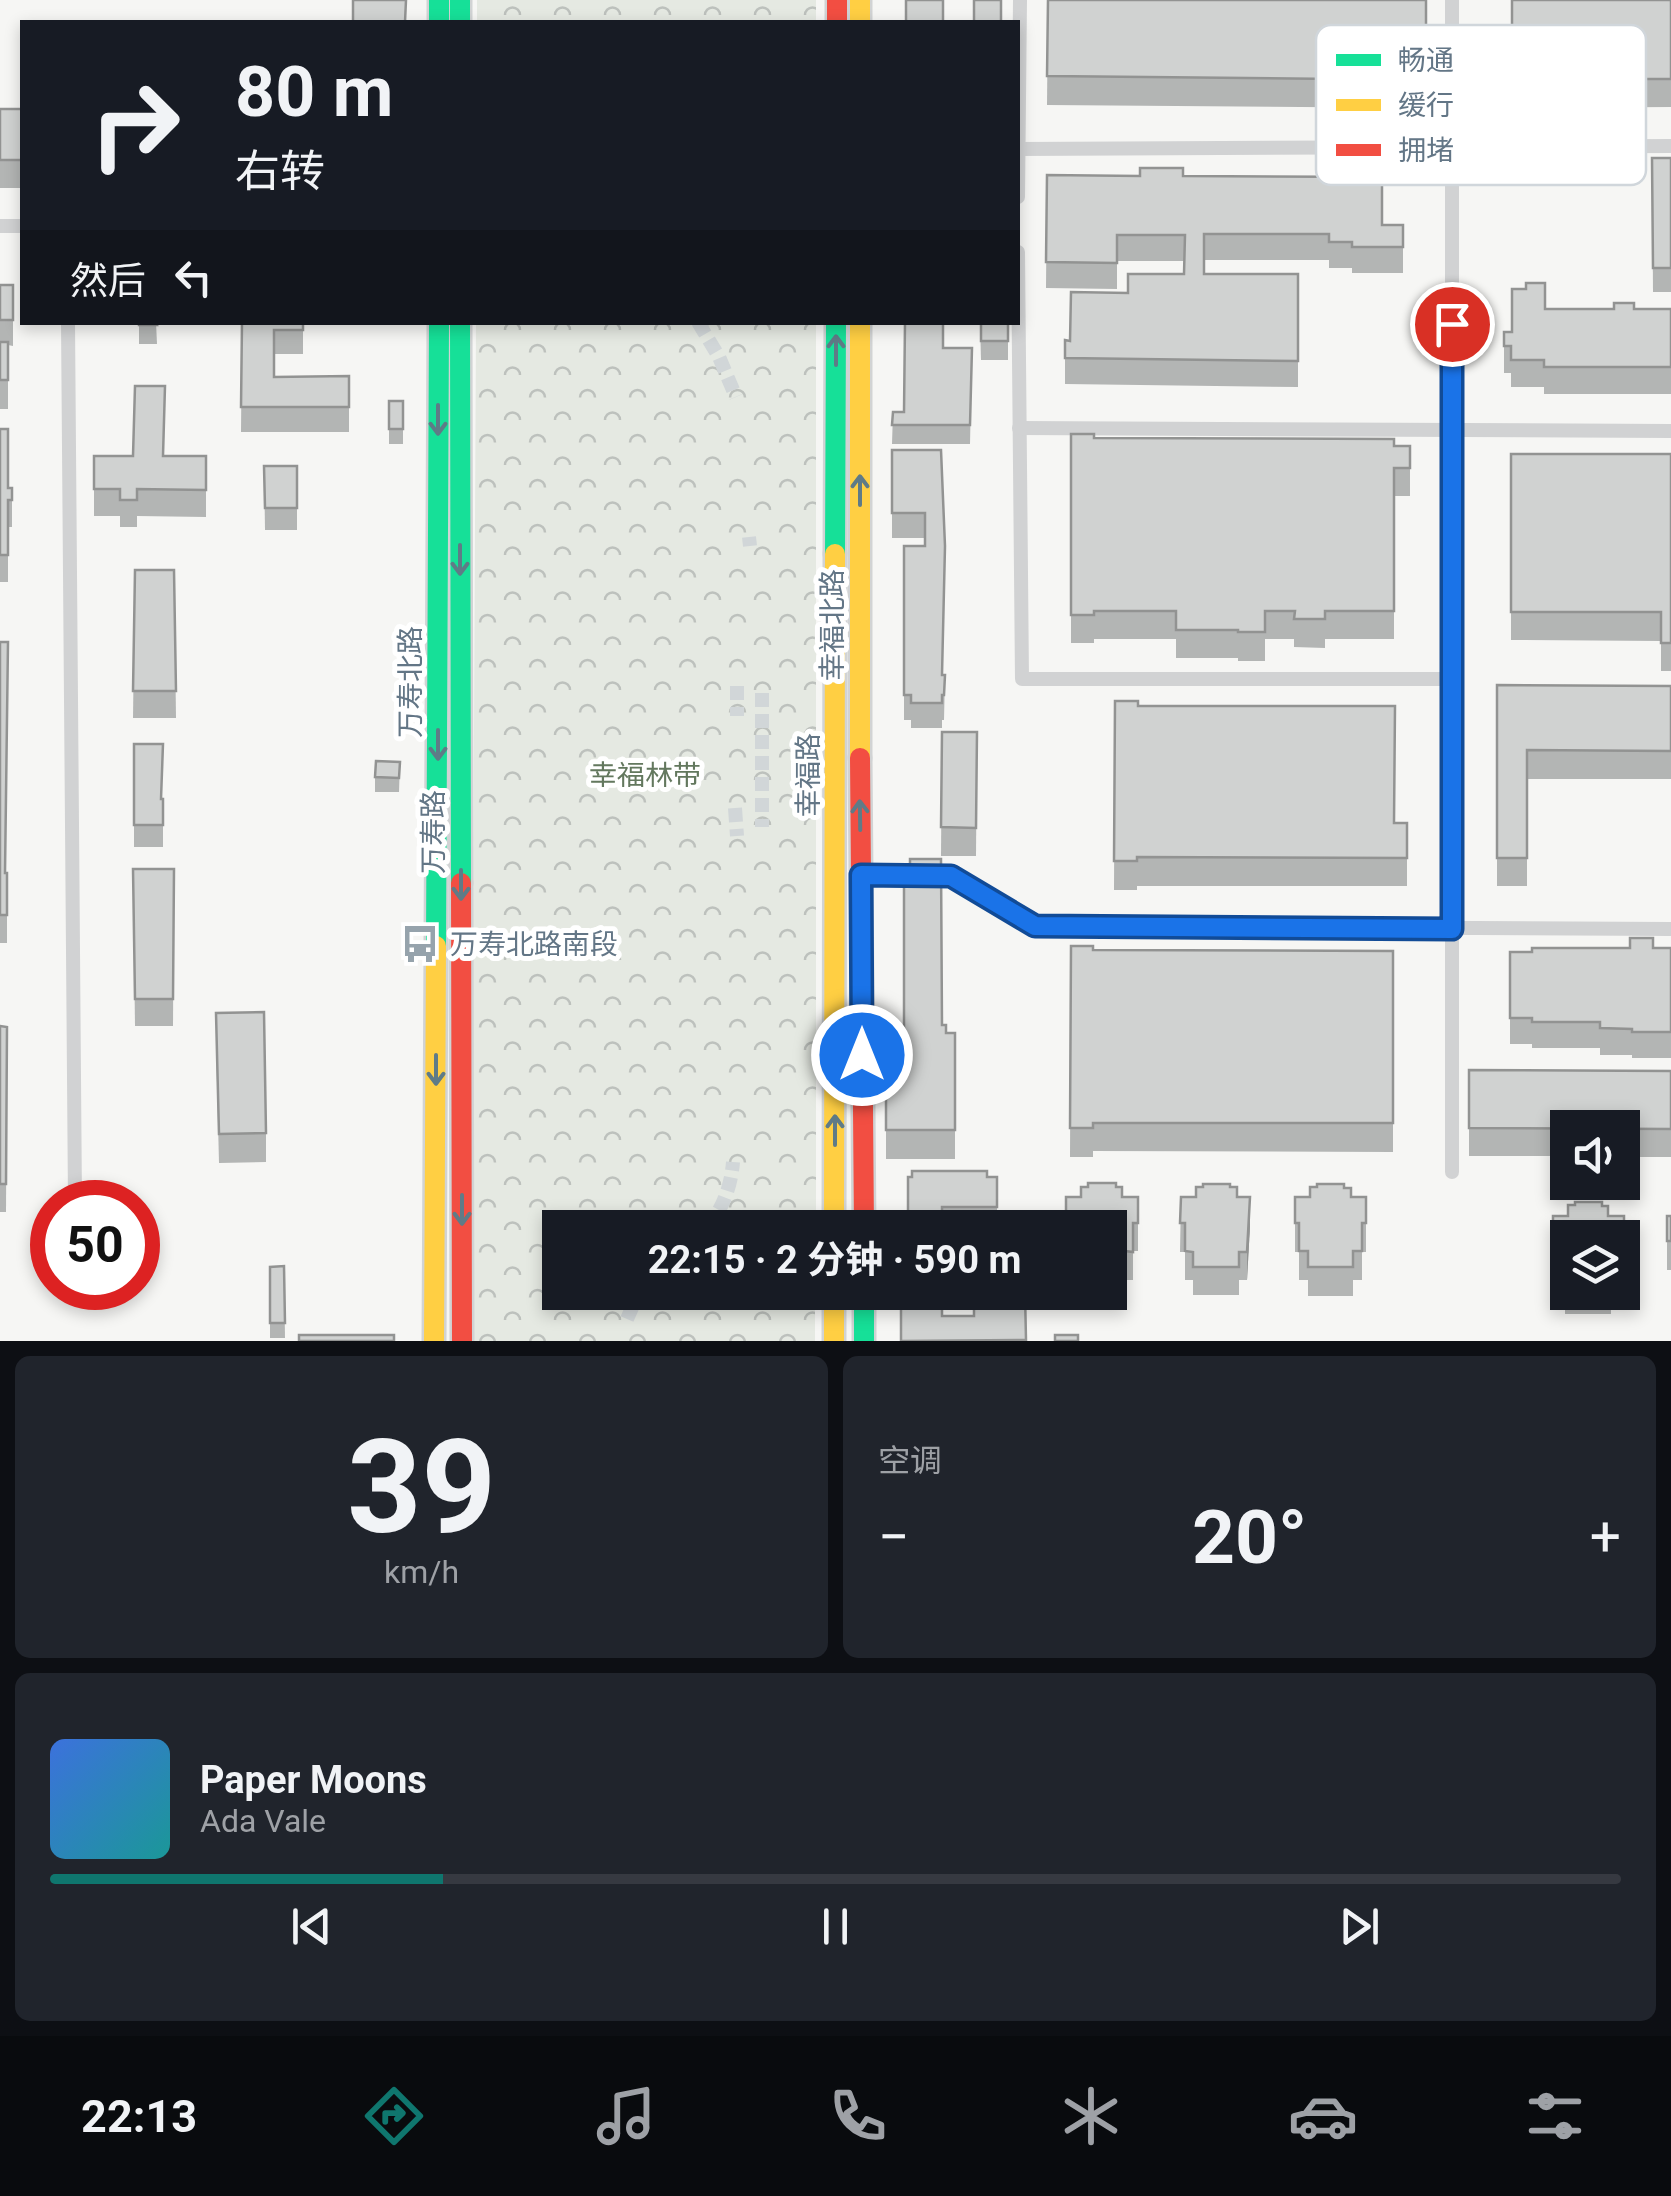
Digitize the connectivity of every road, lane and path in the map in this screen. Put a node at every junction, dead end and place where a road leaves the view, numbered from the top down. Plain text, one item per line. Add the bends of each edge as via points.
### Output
1 (1646, 146) edge
2 (1671, 146) edge
3 (1316, 148) edge
4 (1020, 149) edge
5 (1452, 185) edge
6 (68, 325) edge
7 (438, 325) edge
8 (460, 325) edge
9 (836, 325) edge
10 (860, 325) edge
11 (1019, 325) edge
12 (1020, 428) junction
13 (1452, 430) junction
14 (1671, 431) edge
15 (1452, 679) junction
16 (861, 875) junction
17 (1452, 929) junction
18 (1671, 929) edge
19 (1452, 1172) dead end
20 (75, 1180) edge
21 (834, 1210) edge
22 (864, 1210) edge
23 (834, 1310) edge
24 (864, 1310) edge
25 (434, 1341) edge
26 (462, 1341) edge
27 (834, 1341) edge
28 (864, 1341) edge

1 - 2 street
3 - 4 street
5 - 13 street
6 - 20 street
7 -> 25 main road, 万寿北路
8 -> 26 main road, 万寿路
21 -> 9 main road, 幸福路
16 -> 10 main road, 幸福北路
11 - 12 street
12 - 13 street
12 - 15 street via 1022,679
13 - 14 street
13 - 15 street
15 - 17 street
16 - 17 street via 951,876 1035,926
16 - 22 main road, 幸福北路
17 - 18 street
17 - 19 street
23 - 27 main road
24 - 28 main road

